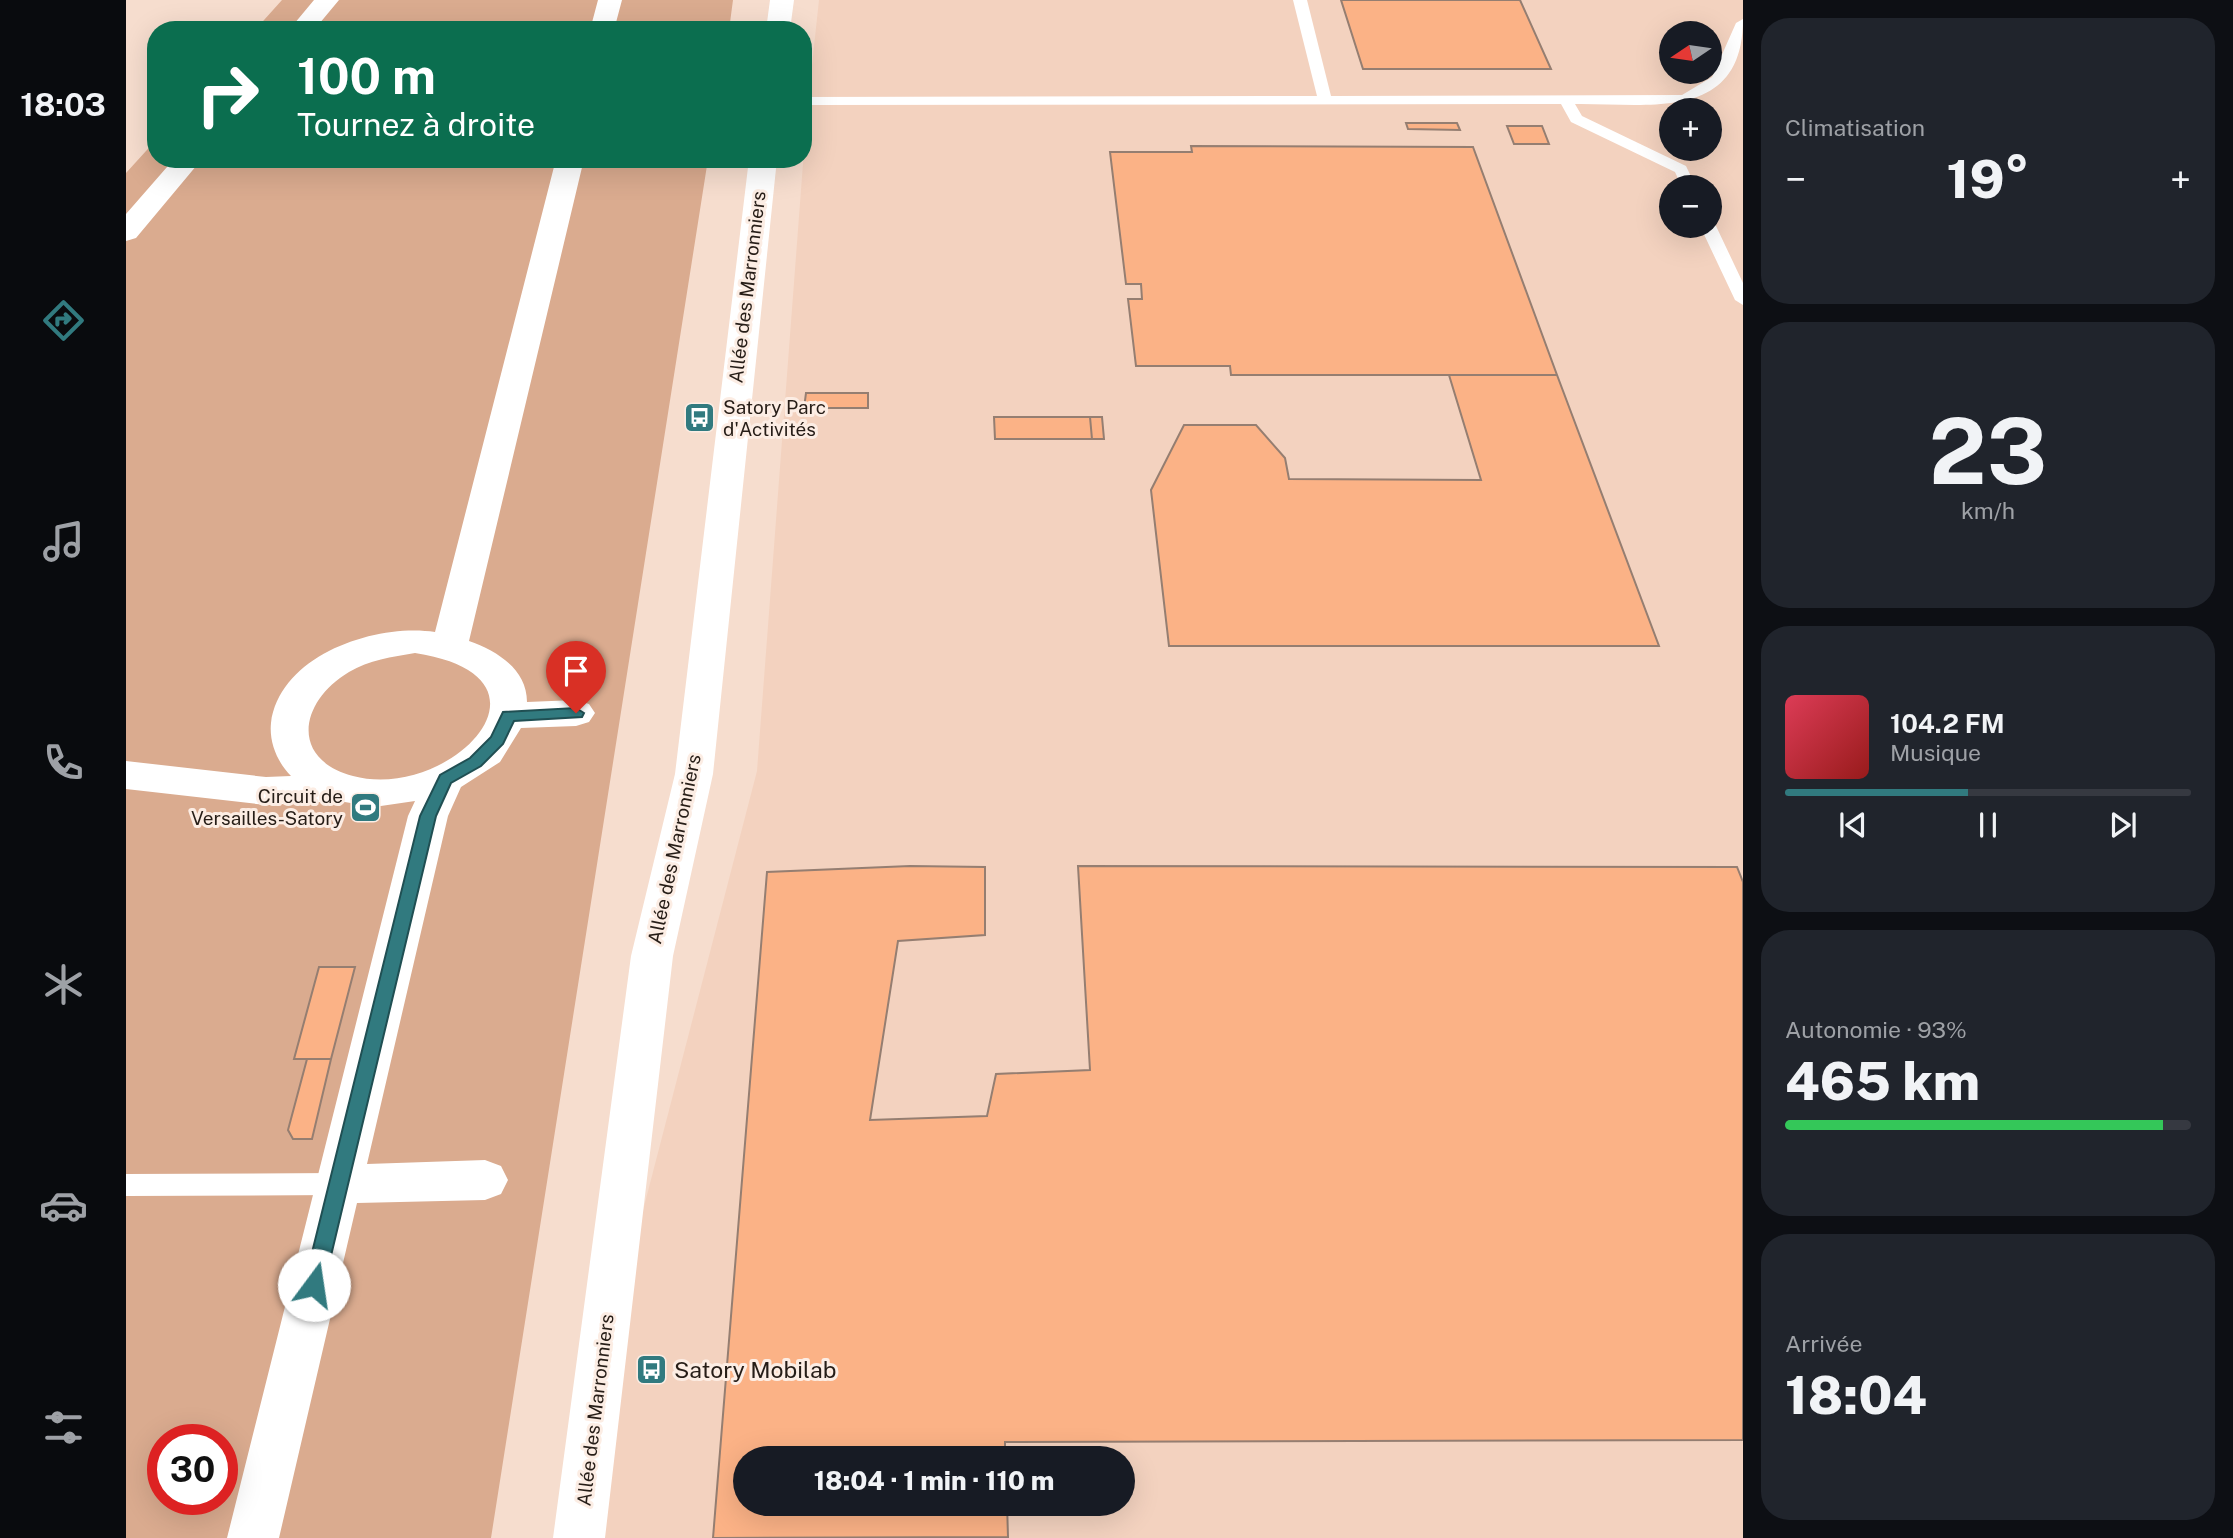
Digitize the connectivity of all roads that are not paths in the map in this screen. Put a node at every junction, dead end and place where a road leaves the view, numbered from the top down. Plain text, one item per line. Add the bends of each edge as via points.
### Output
1 (327, 0) edge
2 (610, 0) edge
3 (782, 0) edge
4 (1300, 0) edge
5 (309, 21) edge
6 (604, 21) edge
7 (779, 21) edge
8 (1743, 23) edge
9 (1325, 99) junction
10 (1566, 99) junction
11 (812, 101) edge
12 (181, 168) edge
13 (568, 168) edge
14 (762, 168) edge
15 (1684, 175) edge
16 (126, 232) edge
17 (1714, 238) edge
18 (1743, 300) edge
19 (450, 645) junction
20 (576, 713) dead end
21 (509, 716) junction
22 (126, 775) edge
23 (445, 779) junction
24 (339, 787) junction
25 (485, 1180) dead end
26 (339, 1184) junction
27 (126, 1185) edge
28 (253, 1538) edge
29 (579, 1538) edge

1 - 5 street
2 - 6 street
3 - 7 street
4 - 9 lane
8 - 10 lane via 1716,85 1704,94 1683,99
9 - 10 lane
9 - 11 lane
10 - 15 lane via 1576,119 1681,169
12 - 16 street
13 - 19 street
14 - 29 street, Allée des Marronniers via 694,775 652,956
17 - 18 lane
19 - 21 street via 478,655 498,671 508,692
19 - 24 street via 415,641 378,646 315,678 295,702 288,727 292,752 310,773
20 - 21 street
21 - 23 street via 497,740 476,762
22 - 24 street via 266,791
23 - 24 street via 373,793
23 - 26 street via 428,816
25 - 26 street
26 - 27 lane
26 - 28 street

